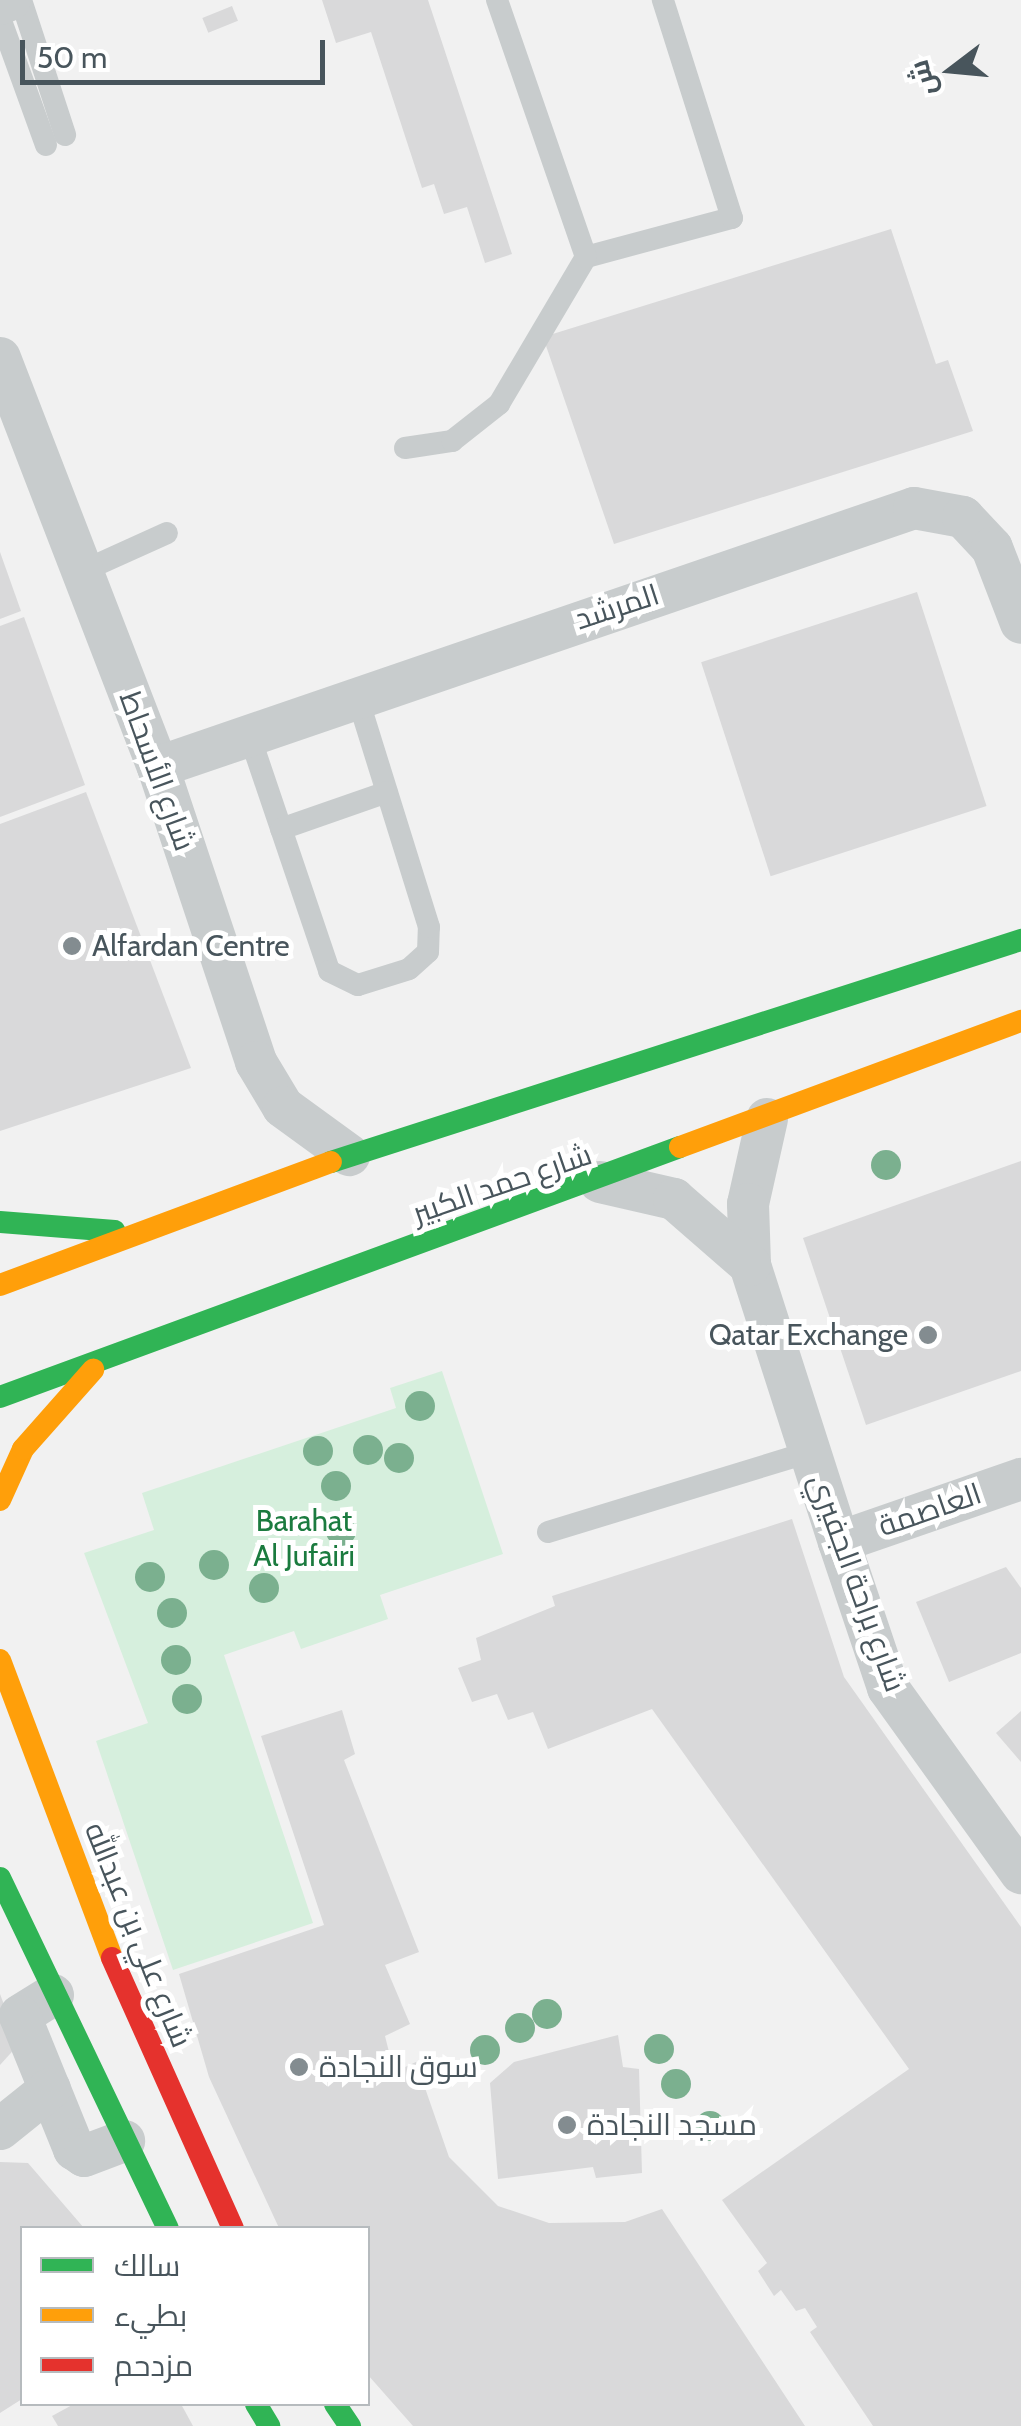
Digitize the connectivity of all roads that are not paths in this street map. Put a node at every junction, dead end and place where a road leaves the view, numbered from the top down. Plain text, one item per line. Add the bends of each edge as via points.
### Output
1 (10, 0) edge
2 (21, 0) edge
3 (498, 0) edge
4 (663, 0) edge
5 (0, 4) edge
6 (0, 18) edge
7 (586, 257) junction
8 (0, 358) edge
9 (405, 448) dead end
10 (166, 533) dead end
11 (83, 571) junction
12 (1021, 623) edge
13 (356, 693) junction
14 (249, 734) junction
15 (158, 766) junction
16 (388, 792) junction
17 (281, 829) junction
18 (1021, 940) edge
19 (1021, 1021) edge
20 (766, 1119) junction
21 (349, 1156) junction
22 (600, 1182) junction
23 (0, 1222) edge
24 (138, 1232) junction
25 (750, 1265) junction
26 (0, 1285) edge
27 (105, 1359) junction
28 (0, 1396) edge
29 (810, 1452) junction
30 (1021, 1479) edge
31 (0, 1500) edge
32 (548, 1532) dead end
33 (839, 1542) junction
34 (0, 1660) edge
35 (1021, 1873) edge
36 (0, 1878) edge
37 (53, 1995) junction
38 (50, 2088) junction
39 (0, 2129) edge
40 (124, 2142) junction
41 (167, 2226) edge
42 (232, 2226) edge

1 - 5 street
2 - 6 lane via 56,140
3 - 7 lane
4 - 7 lane via 732,218
7 - 9 lane via 499,404 452,441
8 - 11 street, شارع الأسحاط
10 - 11 lane
11 - 15 street, شارع الأسحاط
12 - 13 street, المرشد via 992,548 963,517 914,508
13 - 14 street, المرشد
13 - 16 lane
14 - 15 street, المرشد
14 - 17 lane
15 - 21 street, شارع الأسحاط via 264,1078 294,1117
16 - 17 lane
16 - 17 lane via 429,927 428,952 409,969 358,985 329,971
18 - 21 main road
19 - 20 main road, شارع حمد الكبير
20 - 22 main road, شارع حمد الكبير
20 - 25 street, شارع براحة الجفيري via 748,1204
21 - 24 main road
22 - 25 street via 674,1200
22 - 27 main road, شارع حمد الكبير
23 - 24 main road
24 - 26 main road
25 - 29 street, شارع براحة الجفيري
27 - 28 main road, شارع حمد الكبير
27 - 31 main road via 45,1419
29 - 32 lane
29 - 33 street, شارع براحة الجفيري
30 - 33 street, العاصمة
33 - 35 street, شارع براحة الجفيري via 888,1688
34 - 42 main road, شارع علي بن عبدالله via 117,1971
36 - 37 main road
37 - 38 street via 20,2016
37 - 40 main road
38 - 39 street
38 - 40 street via 84,2156
40 - 41 main road

